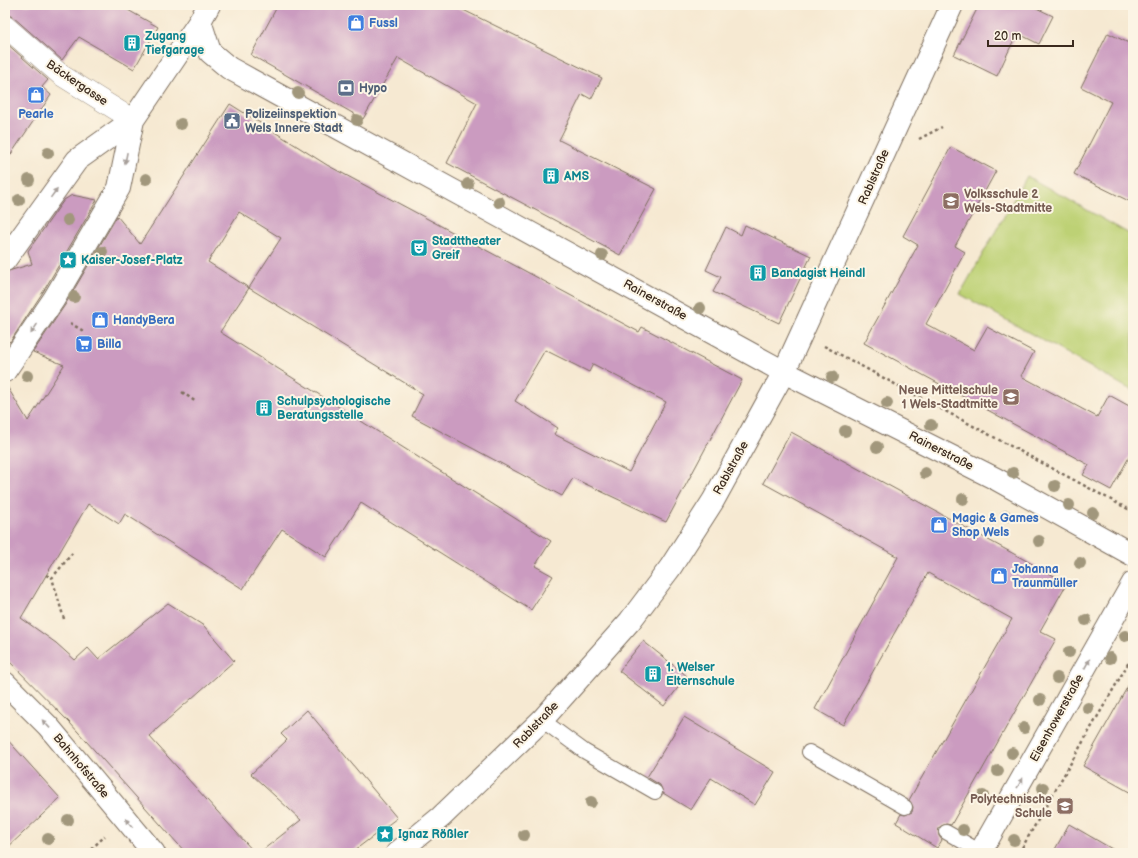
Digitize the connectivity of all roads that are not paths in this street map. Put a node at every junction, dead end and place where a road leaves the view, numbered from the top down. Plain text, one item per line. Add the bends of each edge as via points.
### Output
1 (952, 5) edge
2 (204, 13) edge
3 (5, 26) edge
4 (133, 120) junction
5 (5, 260) edge
6 (5, 372) edge
7 (784, 372) junction
8 (1133, 555) edge
9 (1133, 583) edge
10 (5, 682) edge
11 (542, 720) junction
12 (809, 752) dead end
13 (655, 792) dead end
14 (905, 807) dead end
15 (946, 832) dead end
16 (981, 852) edge
17 (154, 853) edge
18 (396, 853) edge

1 - 7 street, Rablstraße
2 - 4 street
2 - 7 street, Rainerstraße via 210,52 229,68
3 - 4 street, Bäckergasse via 61,75
5 -> 4 street via 77,160
4 -> 6 street via 120,188 54,299
7 - 8 street, Rainerstraße via 996,479
7 - 11 street, Rablstraße via 713,501 670,568 630,620
16 -> 9 street, Eisenhowerstraße
17 -> 10 street, Bahnhofstraße via 48,726
11 - 13 lane via 584,751
11 - 18 street, Rablstraße via 441,817
12 - 14 lane
15 - 16 lane

